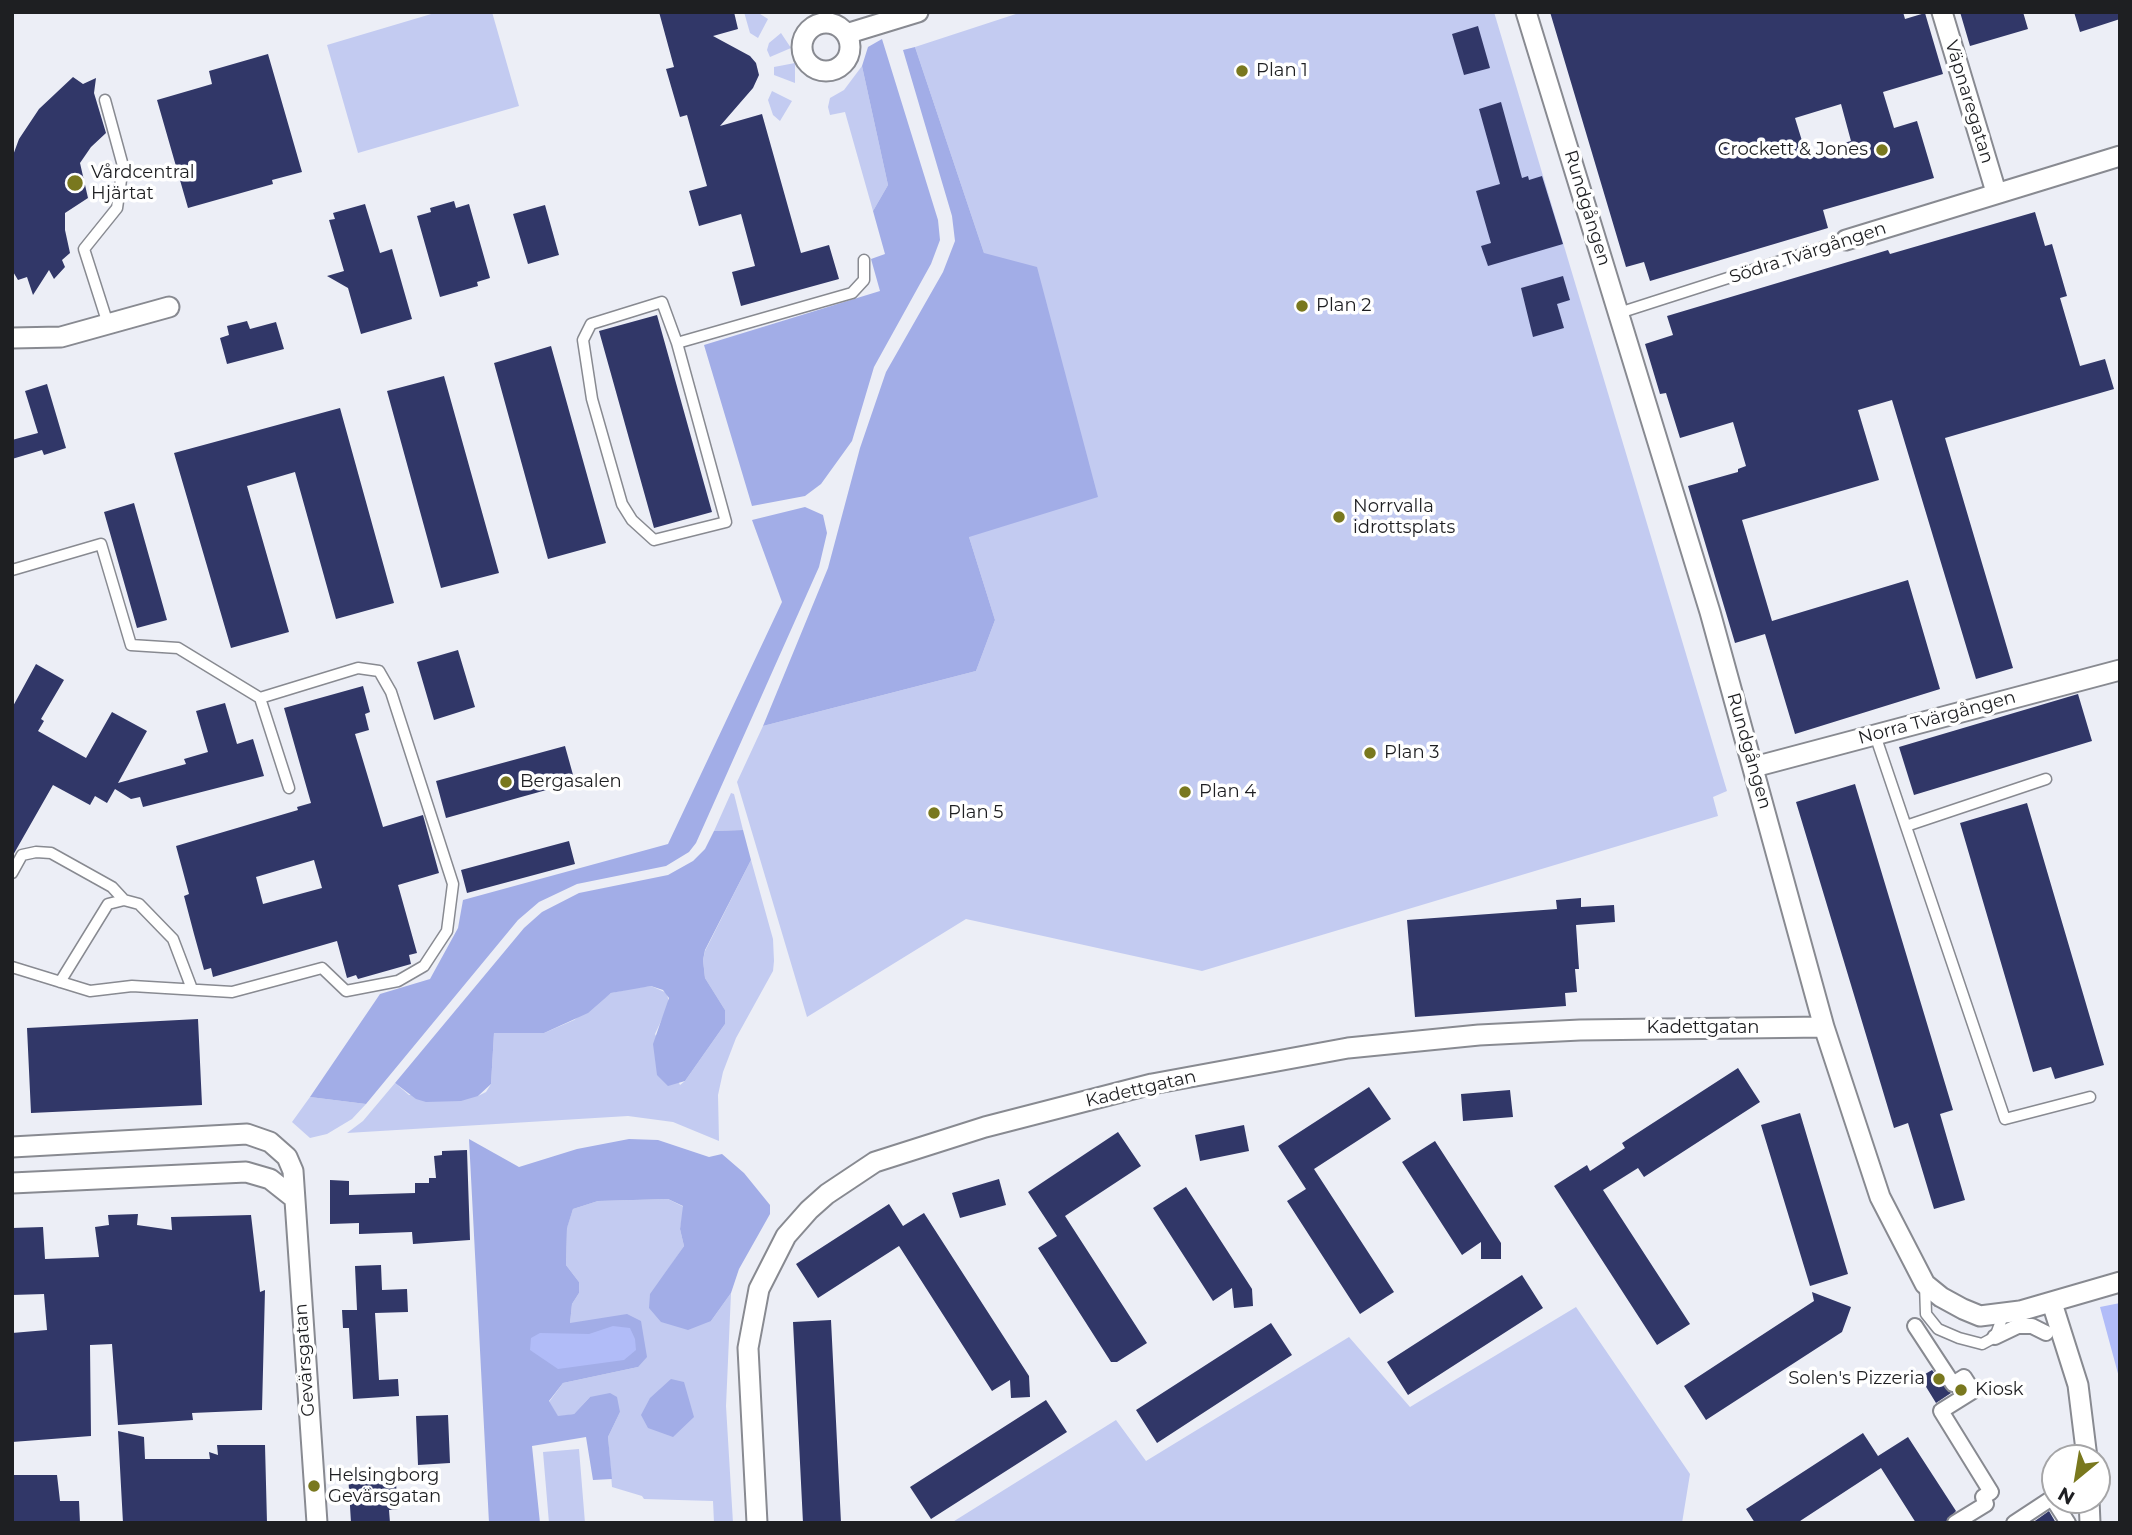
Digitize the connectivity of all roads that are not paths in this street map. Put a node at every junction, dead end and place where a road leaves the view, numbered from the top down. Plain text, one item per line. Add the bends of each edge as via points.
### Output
1 (918, 12) edge
2 (1526, 12) edge
3 (1942, 12) edge
4 (846, 34) dead end
5 (104, 100) dead end
6 (2120, 156) edge
7 (1996, 192) junction
8 (1846, 240) joint
9 (864, 260) dead end
10 (169, 307) dead end
11 (1619, 313) junction
12 (108, 325) junction
13 (12, 338) edge
14 (677, 343) junction
15 (12, 570) edge
16 (2120, 670) edge
17 (260, 698) junction
18 (1875, 735) junction
19 (1754, 767) junction
20 (2046, 779) dead end
21 (289, 788) dead end
22 (1906, 826) junction
23 (12, 873) edge
24 (124, 900) junction
25 (12, 967) edge
26 (61, 982) junction
27 (192, 989) junction
28 (1824, 1027) junction
29 (2090, 1097) dead end
30 (12, 1147) edge
31 (12, 1183) edge
32 (294, 1198) junction
33 (2120, 1282) edge
34 (1925, 1284) junction
35 (2052, 1303) junction
36 (2004, 1313) junction
37 (1915, 1326) dead end
38 (2046, 1333) dead end
39 (1995, 1337) junction
40 (2085, 1444) edge
41 (317, 1523) edge
42 (757, 1523) edge
43 (1955, 1523) edge
44 (2014, 1523) edge
45 (2068, 1523) edge

1 - 4 street
2 - 11 street, Rundgången
3 - 7 street, Väpnaregatan
5 - 12 lane via 123,166 117,208 84,249
6 - 7 street
7 - 8 street, Södra Tvärgången
8 - 11 lane, Södra Tvärgången
9 - 14 lane via 864,280 852,293
10 - 12 street
11 - 19 street, Rundgången
12 - 13 street via 61,337
14 - 14 lane via 726,522 654,541 622,504 592,399 583,340 591,324 662,302
15 - 17 lane via 101,544 131,645 178,648
16 - 18 street, Norra Tvärgången
17 - 21 lane
17 - 27 lane via 358,668 379,671 391,692 453,884 447,931 424,966 398,981 346,990 322,968 232,992
18 - 19 street, Norra Tvärgången
18 - 22 lane
19 - 28 street, Rundgången
20 - 22 lane
22 - 29 lane via 2005,1119
23 - 24 lane via 22,855 51,853 113,887
24 - 26 lane via 108,904
24 - 27 lane via 139,904 173,939
25 - 26 lane
26 - 27 lane via 90,991 132,986
28 - 34 street, Rundgången via 1881,1197
28 - 42 street, Kadettgatan via 1555,1031 1348,1048 1152,1084 985,1127 875,1163 809,1210 786,1236 759,1289 748,1348
30 - 32 street, Gevärsgatan via 247,1134 270,1142 287,1157 293,1171
31 - 32 street via 246,1172 270,1179
32 - 41 street, Gevärsgatan
33 - 35 street, Rundgången
34 - 36 street, Rundgången via 1963,1310 1980,1315
34 - 39 lane via 1926,1314 1938,1329 1982,1344
35 - 36 street, Rundgången
35 - 40 street via 2078,1385
36 - 39 lane
37 - 43 street via 1953,1384 1964,1377 1973,1391 1941,1411 1991,1492 1983,1497 1986,1504
38 - 39 street via 2018,1326
44 - 45 street via 2052,1498

